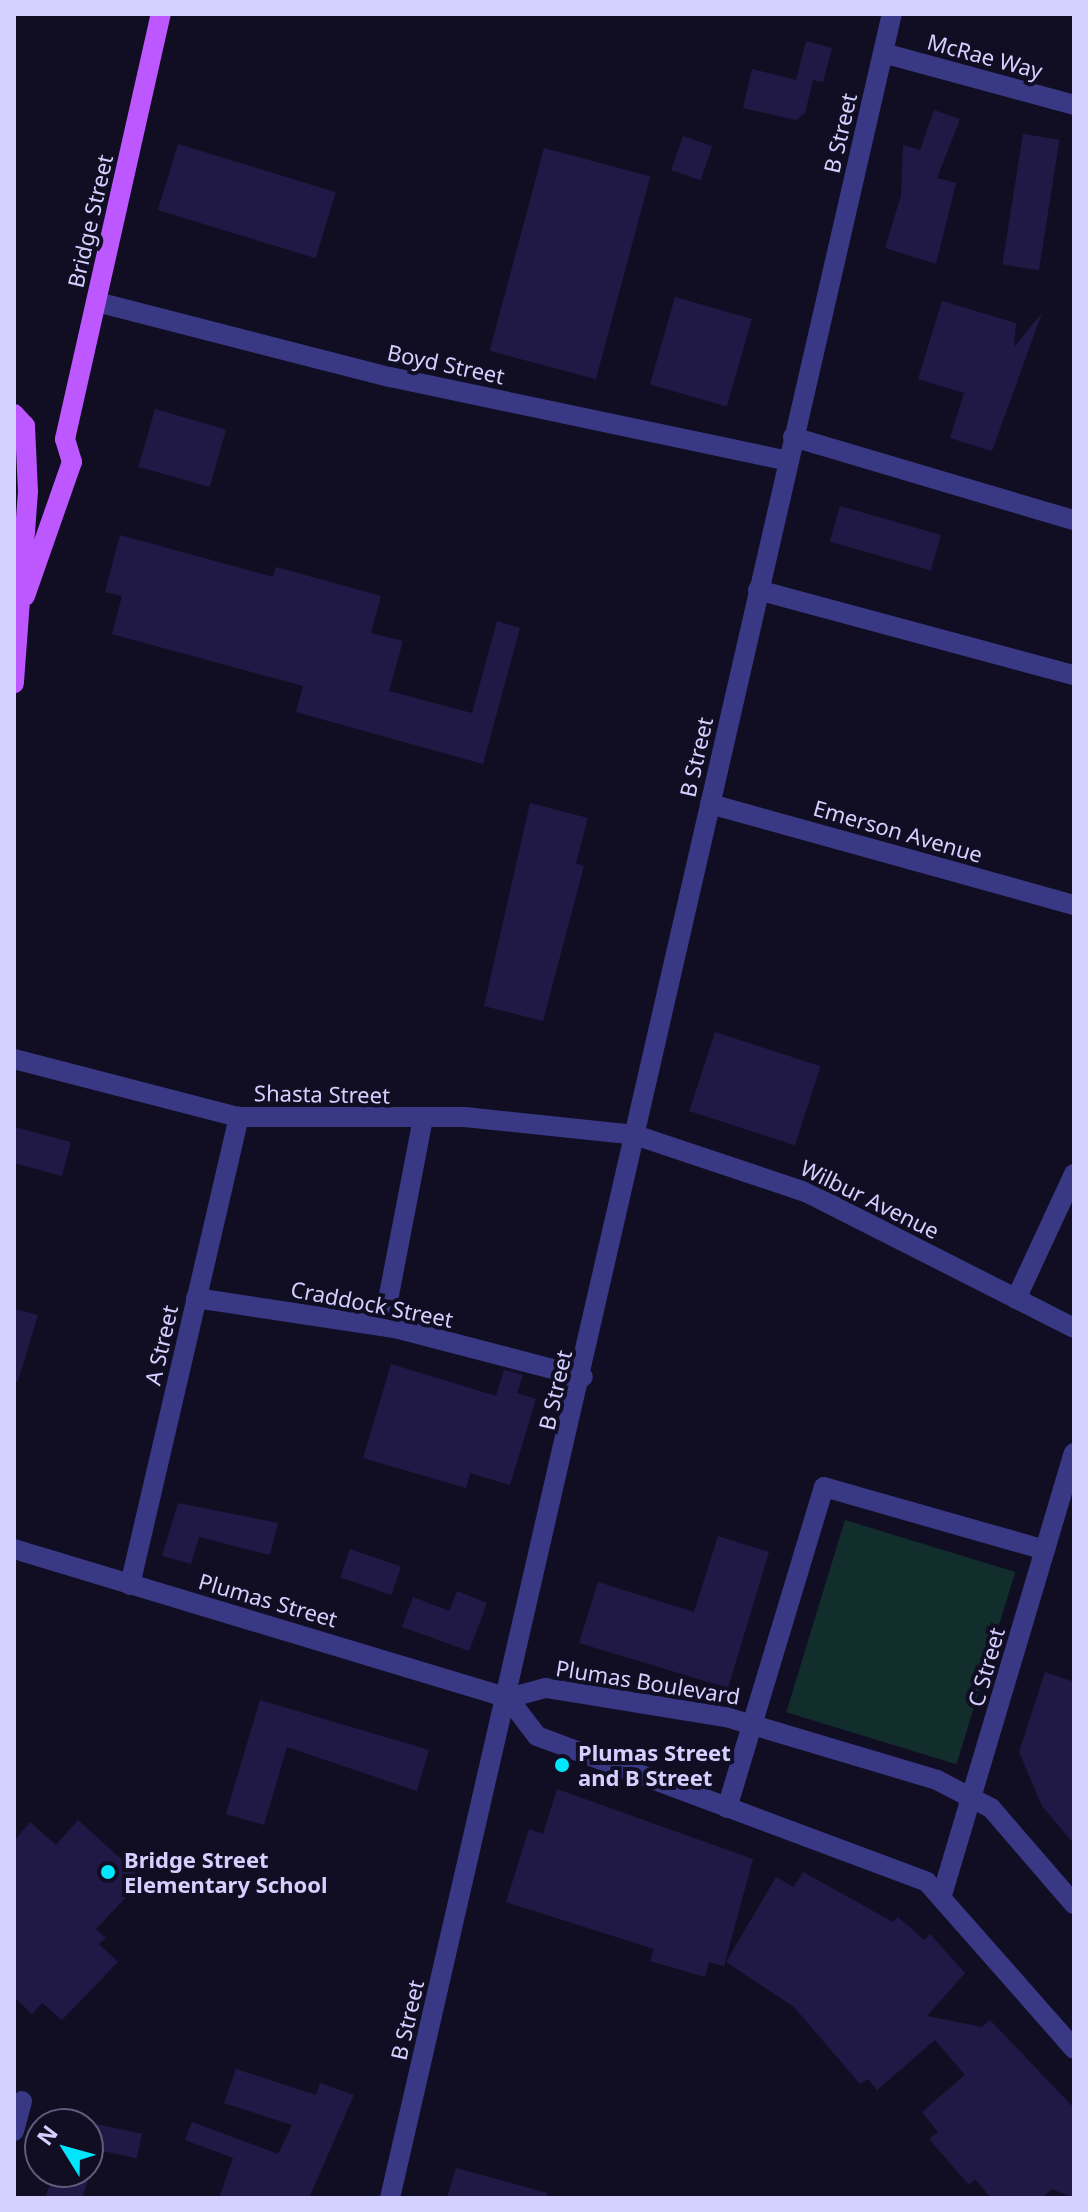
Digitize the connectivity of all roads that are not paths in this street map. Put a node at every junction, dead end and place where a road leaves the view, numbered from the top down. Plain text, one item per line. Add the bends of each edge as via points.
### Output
1 (161, 14) edge
2 (892, 14) edge
3 (883, 53) junction
4 (1074, 105) edge
5 (97, 302) junction
6 (14, 414) edge
7 (793, 437) junction
8 (788, 461) junction
9 (1074, 520) edge
10 (758, 590) junction
11 (25, 596) junction
12 (1074, 675) edge
13 (14, 683) edge
14 (710, 804) junction
15 (1074, 905) edge
16 (14, 1059) edge
17 (239, 1117) junction
18 (423, 1118) junction
19 (635, 1135) junction
20 (1074, 1174) edge
21 (196, 1298) junction
22 (1016, 1299) junction
23 (383, 1326) junction
24 (1074, 1328) edge
25 (583, 1377) junction
26 (1074, 1453) edge
27 (14, 1549) edge
28 (1045, 1550) junction
29 (130, 1585) junction
30 (508, 1698) junction
31 (755, 1725) junction
32 (973, 1795) junction
33 (727, 1808) junction
34 (942, 1895) junction
35 (1074, 1904) edge
36 (1074, 2049) edge
37 (22, 2101) dead end
38 (14, 2131) edge
39 (390, 2198) edge

1 - 5 main road, Bridge Street
2 - 3 street, B Street
3 - 4 street, McRae Way
3 - 7 street, B Street
5 - 8 street, Boyd Street via 390,377
5 - 11 main road, Bridge Street via 65,439 72,462
6 - 11 main road via 25,426
7 - 8 street, B Street
7 - 9 street
8 - 10 street, B Street
10 - 12 street
10 - 14 street, B Street
11 - 13 main road
14 - 15 street, Emerson Avenue
14 - 19 street, B Street
16 - 17 street, Shasta Street
17 - 18 street, Shasta Street
17 - 21 street, A Street
18 - 19 street, Shasta Street
18 - 23 street
19 - 22 street, Wilbur Avenue via 808,1193
19 - 25 street, B Street
20 - 22 street
21 - 23 street, Craddock Street
21 - 29 street, A Street
22 - 24 street, Wilbur Avenue
23 - 25 street, Craddock Street
25 - 30 street, B Street
26 - 28 street, C Street
27 - 29 street, Plumas Street
28 - 31 street via 824,1487
28 - 32 street, C Street
29 - 30 street, Plumas Street
30 - 31 street, Plumas Boulevard via 546,1688
30 - 33 street via 537,1736
30 - 39 street, B Street
31 - 32 street, Plumas Boulevard
31 - 33 street
32 - 34 street, C Street
32 - 35 street, Plumas Boulevard via 1018,1834
33 - 34 street via 910,1872
34 - 36 street
37 - 38 street

